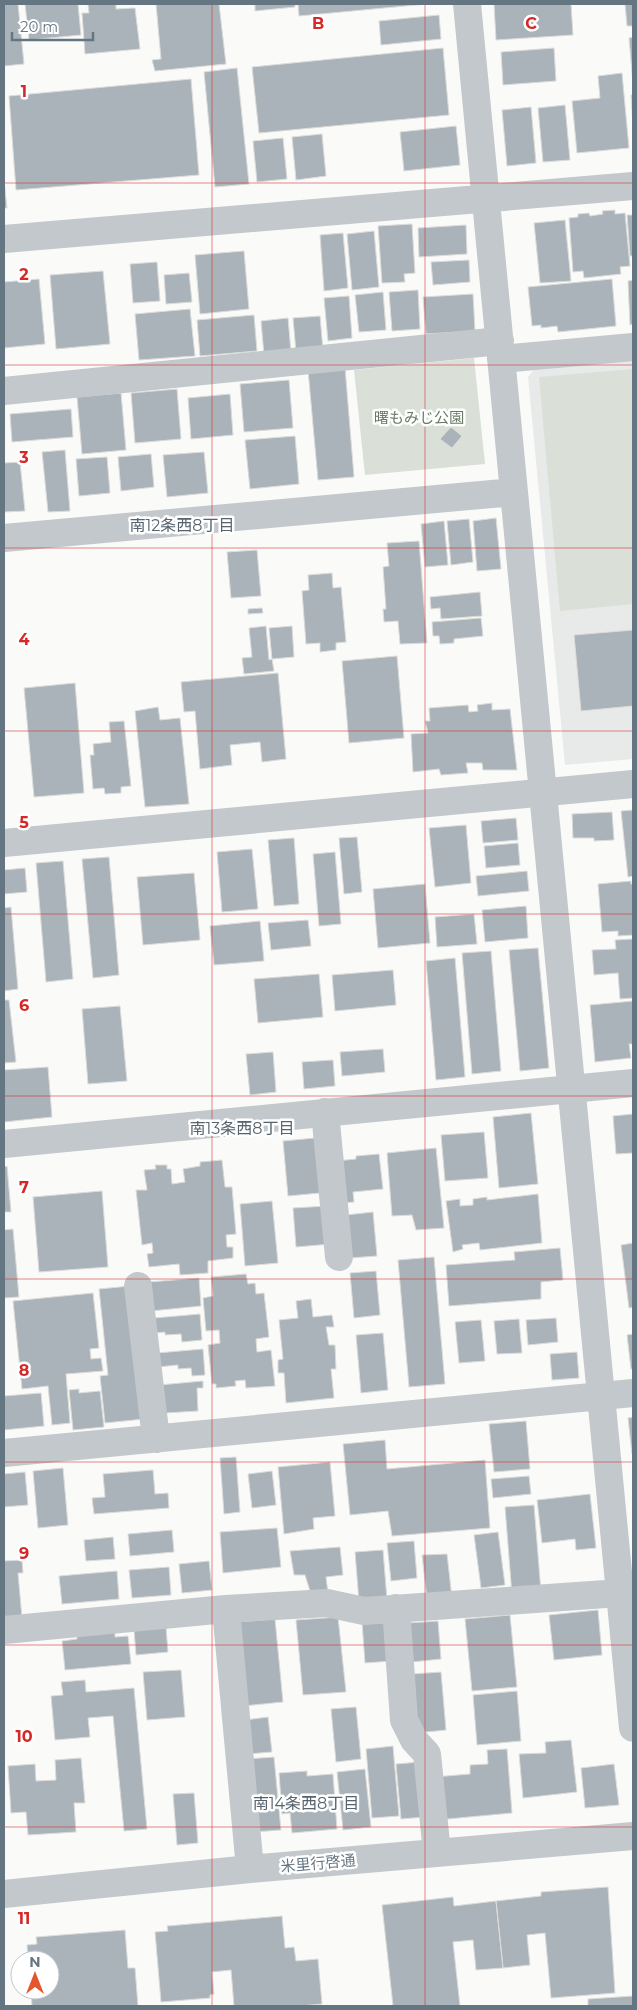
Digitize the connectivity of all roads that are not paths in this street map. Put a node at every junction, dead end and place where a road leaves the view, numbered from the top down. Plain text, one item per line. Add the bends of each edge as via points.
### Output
1 (467, 4) edge
2 (633, 186) edge
3 (486, 198) junction
4 (4, 239) edge
5 (633, 347) edge
6 (500, 350) junction
7 (4, 391) edge
8 (514, 492) junction
9 (4, 538) edge
10 (633, 784) edge
11 (542, 791) junction
12 (4, 843) edge
13 (633, 1083) edge
14 (571, 1088) junction
15 (325, 1112) junction
16 (4, 1144) edge
17 (339, 1258) dead end
18 (138, 1286) dead end
19 (633, 1393) edge
20 (601, 1396) junction
21 (156, 1439) junction
22 (4, 1454) edge
23 (620, 1592) junction
24 (396, 1608) junction
25 (226, 1609) junction
26 (4, 1630) edge
27 (630, 1658) edge
28 (633, 1728) edge
29 (633, 1836) edge
30 (437, 1853) junction
31 (250, 1869) junction
32 (4, 1894) edge

1 - 3 street
2 - 3 street
3 - 4 street
3 - 6 street
5 - 6 street
6 - 7 street
6 - 8 street
8 - 9 street
8 - 11 street
10 - 11 street
11 - 12 street
11 - 14 street
13 - 14 street
14 - 15 street
14 - 20 street
15 - 16 street
15 - 17 street
18 - 21 street
19 - 20 street
20 - 21 street
20 - 23 street
21 - 22 street
23 - 24 street
23 - 27 street
24 - 25 street via 364,1611 327,1604
24 - 30 street via 404,1720 414,1740 427,1754
25 - 26 street
25 - 31 street
27 - 28 street
29 - 30 street, 米里行啓通
30 - 31 street, 米里行啓通
31 - 32 street, 米里行啓通

